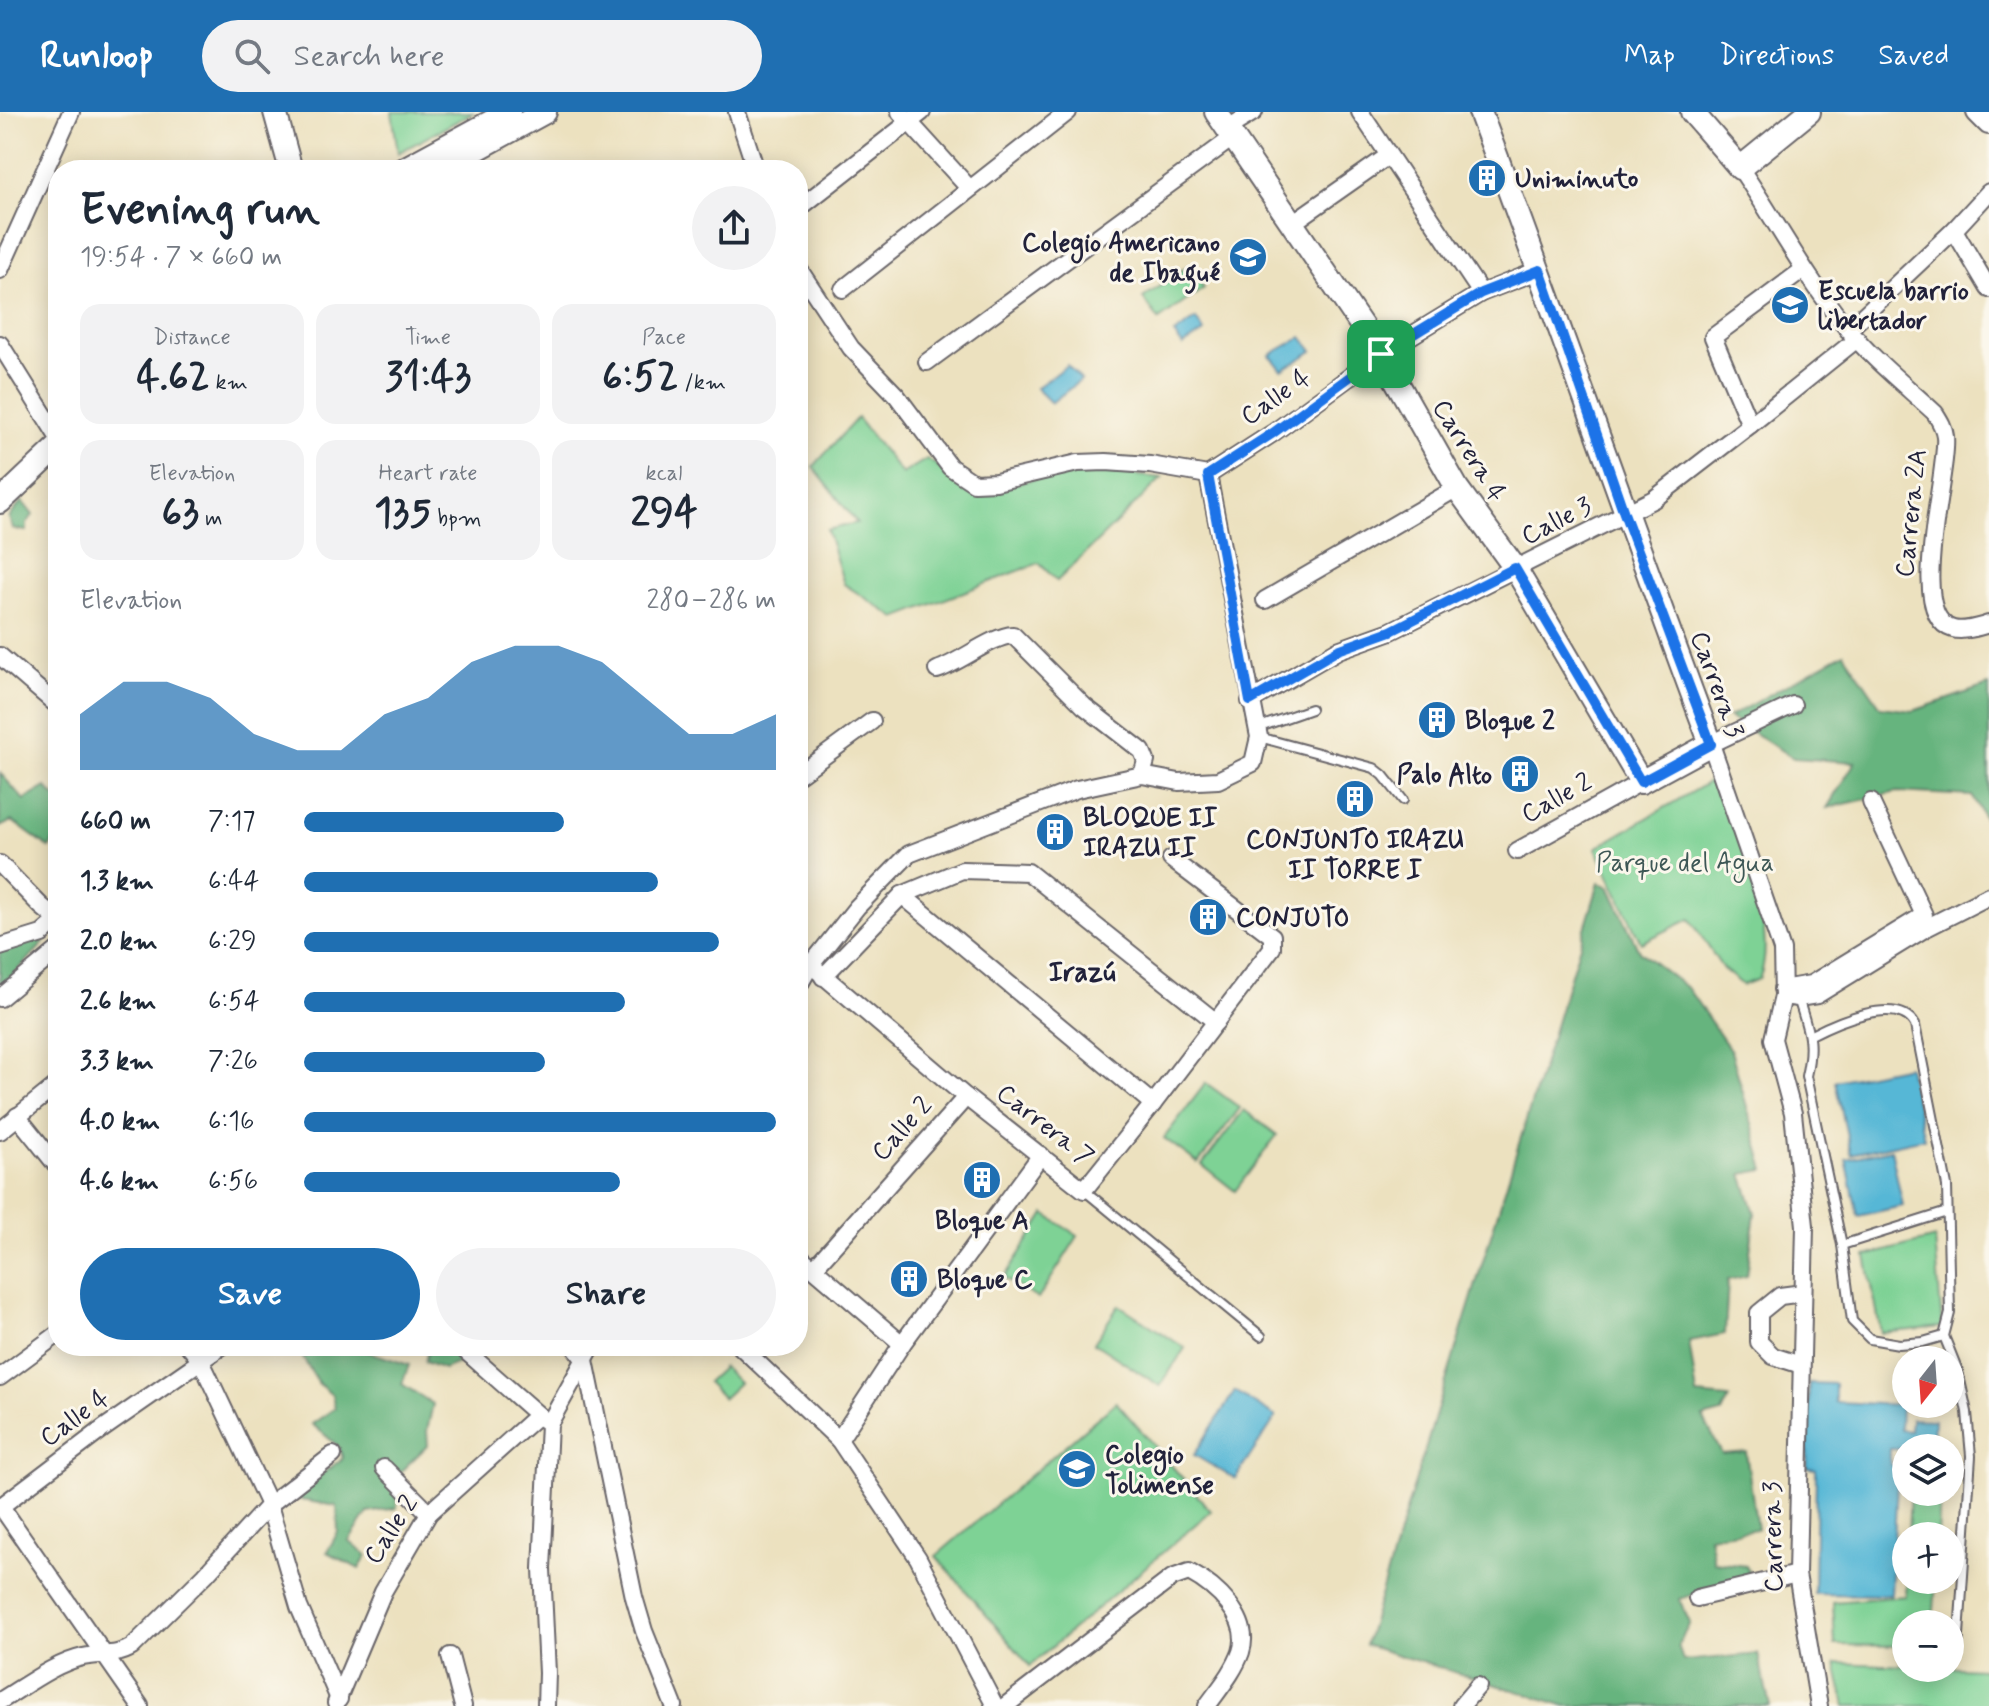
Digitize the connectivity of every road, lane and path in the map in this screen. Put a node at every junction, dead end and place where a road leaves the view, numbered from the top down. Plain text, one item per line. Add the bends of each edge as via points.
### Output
1 (71, 112) edge
2 (275, 112) edge
3 (509, 112) edge
4 (545, 112) edge
5 (737, 112) edge
6 (1068, 112) edge
7 (1254, 112) edge
8 (1360, 112) edge
9 (1480, 112) edge
10 (1692, 112) edge
11 (1809, 112) edge
12 (1978, 112) edge
13 (911, 115) edge
14 (1989, 123) edge
15 (1226, 125) edge
16 (1388, 156) junction
17 (49, 160) edge
18 (288, 160) edge
19 (420, 160) edge
20 (457, 160) edge
21 (753, 160) edge
22 (48, 163) edge
23 (1740, 168) junction
24 (969, 188) junction
25 (1989, 192) edge
26 (808, 201) edge
27 (1291, 224) junction
28 (1954, 230) junction
29 (0, 270) edge
30 (1540, 270) junction
31 (1803, 270) junction
32 (808, 283) edge
33 (843, 289) dead end
34 (1989, 289) edge
35 (1481, 293) junction
36 (1852, 334) junction
37 (0, 344) edge
38 (1381, 354) junction
39 (927, 362) dead end
40 (48, 421) edge
41 (1750, 425) junction
42 (48, 456) edge
43 (1208, 475) junction
44 (1457, 488) junction
45 (0, 502) edge
46 (1624, 513) junction
47 (1515, 568) junction
48 (1265, 600) dead end
49 (1989, 624) edge
50 (0, 656) edge
51 (937, 670) dead end
52 (48, 697) edge
53 (1250, 701) junction
54 (1793, 705) dead end
55 (1311, 709) dead end
56 (872, 721) dead end
57 (1258, 733) junction
58 (1711, 744) junction
59 (808, 768) edge
60 (1142, 775) junction
61 (1641, 782) junction
62 (1403, 800) dead end
63 (1871, 802) dead end
64 (1517, 851) dead end
65 (1171, 859) dead end
66 (0, 864) edge
67 (902, 895) junction
68 (1989, 896) edge
69 (41, 906) junction
70 (48, 912) edge
71 (48, 929) edge
72 (42, 934) junction
73 (48, 942) edge
74 (0, 947) edge
75 (48, 961) edge
76 (810, 966) edge
77 (1788, 994) junction
78 (0, 998) edge
79 (1216, 1022) junction
80 (1811, 1035) junction
81 (48, 1092) edge
82 (966, 1097) junction
83 (1153, 1104) junction
84 (17, 1116) junction
85 (0, 1131) edge
86 (48, 1155) edge
87 (1041, 1155) junction
88 (1084, 1190) junction
89 (1947, 1212) junction
90 (1842, 1245) junction
91 (808, 1263) edge
92 (814, 1268) junction
93 (1803, 1293) junction
94 (1261, 1336) dead end
95 (1944, 1336) junction
96 (48, 1341) edge
97 (902, 1344) junction
98 (197, 1356) edge
99 (208, 1356) edge
100 (471, 1356) edge
101 (586, 1356) edge
102 (589, 1356) edge
103 (751, 1356) edge
104 (201, 1361) junction
105 (1801, 1365) junction
106 (0, 1377) edge
107 (543, 1419) junction
108 (839, 1440) junction
109 (333, 1455) dead end
110 (384, 1468) dead end
111 (269, 1505) junction
112 (0, 1506) edge
113 (429, 1513) junction
114 (1797, 1574) junction
115 (1697, 1598) dead end
116 (1961, 1610) edge
117 (103, 1654) junction
118 (450, 1656) dead end
119 (1478, 1686) dead end
120 (0, 1701) edge
121 (336, 1702) edge
122 (140, 1706) edge
123 (463, 1706) edge
124 (546, 1706) edge
125 (674, 1706) edge
126 (995, 1706) edge
127 (1005, 1706) edge
128 (1207, 1706) edge
129 (1461, 1706) edge
130 (1819, 1706) edge

1 - 17 street
2 - 18 street
3 - 19 street
4 - 20 street
5 - 21 street
6 - 24 street
7 - 15 street
8 - 16 street
9 - 30 street, Carrera 3
10 - 23 street, Carrera 2A
11 - 23 street
12 - 14 street
13 - 24 street
13 - 26 street
15 - 27 street, Carrera 4
15 - 39 street
16 - 27 street
16 - 35 street
22 - 29 street
23 - 31 street, Carrera 2A
24 - 33 street
25 - 28 street, Calle 3
27 - 38 street, Carrera 4
28 - 34 street
28 - 36 street, Calle 3
30 - 35 street, Calle 4
30 - 46 street, Carrera 3
31 - 36 street, Carrera 2A
31 - 41 street via 1713,337
32 - 43 street via 851,348 897,396 950,467 974,483 1106,462
35 - 38 street, Calle 4
36 - 41 street, Calle 3
36 - 49 street, Carrera 2A via 1944,427 1943,482 1929,591 1936,616 1950,629
37 - 40 street
38 - 43 street, Calle 4
38 - 44 street, Carrera 4
41 - 46 street, Calle 3 via 1654,499
42 - 45 street
43 - 53 street
44 - 47 street, Carrera 4
44 - 48 street
46 - 47 street, Calle 3
46 - 58 street, Carrera 3
47 - 53 street, Calle 3 via 1391,631 1338,650
47 - 61 street, Carrera 4
50 - 52 street
51 - 60 street via 957,664 1003,635 1013,635 1084,706 1142,751
53 - 57 street
54 - 58 street, Calle 2
55 - 57 lane
56 - 59 street
57 - 60 street via 1253,763 1218,780 1179,782
57 - 62 lane via 1374,768
58 - 61 street, Calle 2
58 - 77 street, Carrera 3 via 1782,950
60 - 76 street via 1077,789 909,854
61 - 64 street, Calle 2
63 - 77 street via 1924,915
65 - 79 street via 1274,942
66 - 69 street
67 - 76 street
67 - 79 street via 962,870 1028,872
67 - 83 street
68 - 77 street via 1817,995
69 - 70 street
69 - 72 street
71 - 72 street
72 - 73 street
72 - 74 street
75 - 78 street
76 - 82 street, Carrera 7
77 - 80 lane
77 - 93 street, Carrera 3 via 1773,1039 1793,1113 1805,1226
79 - 83 street
80 - 89 lane via 1835,1023 1889,1010 1911,1018 1947,1186
80 - 90 lane via 1806,1076
81 - 84 street
82 - 87 street, Carrera 7
82 - 92 street, Calle 2
83 - 88 street
84 - 85 street
84 - 86 street
87 - 88 street, Carrera 7
87 - 97 street
88 - 94 lane, Carrera 7
89 - 90 lane
89 - 95 lane via 1950,1313
90 - 95 lane via 1852,1321 1870,1339 1899,1344
91 - 92 street
92 - 97 street
93 - 105 street, Carrera 3
93 - 105 street via 1780,1296 1759,1313 1759,1342 1773,1356
95 - 116 lane via 1958,1371 1971,1456
96 - 106 street
97 - 108 street
98 - 104 street
99 - 104 street, Calle 4
100 - 107 street
101 - 107 street
102 - 125 street via 634,1597
103 - 108 street
104 - 111 street
104 - 112 street, Calle 4
105 - 114 street, Carrera 3
107 - 113 street, Calle 2
107 - 124 street
108 - 126 street via 918,1558
109 - 111 street
110 - 113 street
111 - 117 street via 132,1647 119,1655
111 - 121 street via 299,1607
112 - 117 street
113 - 121 street, Calle 2 via 383,1592
114 - 115 street
114 - 130 street, Carrera 3
117 - 120 street via 67,1663
117 - 122 street
118 - 123 street
119 - 129 street
127 - 128 street via 1172,1578 1189,1572 1230,1605 1242,1631 1242,1649

